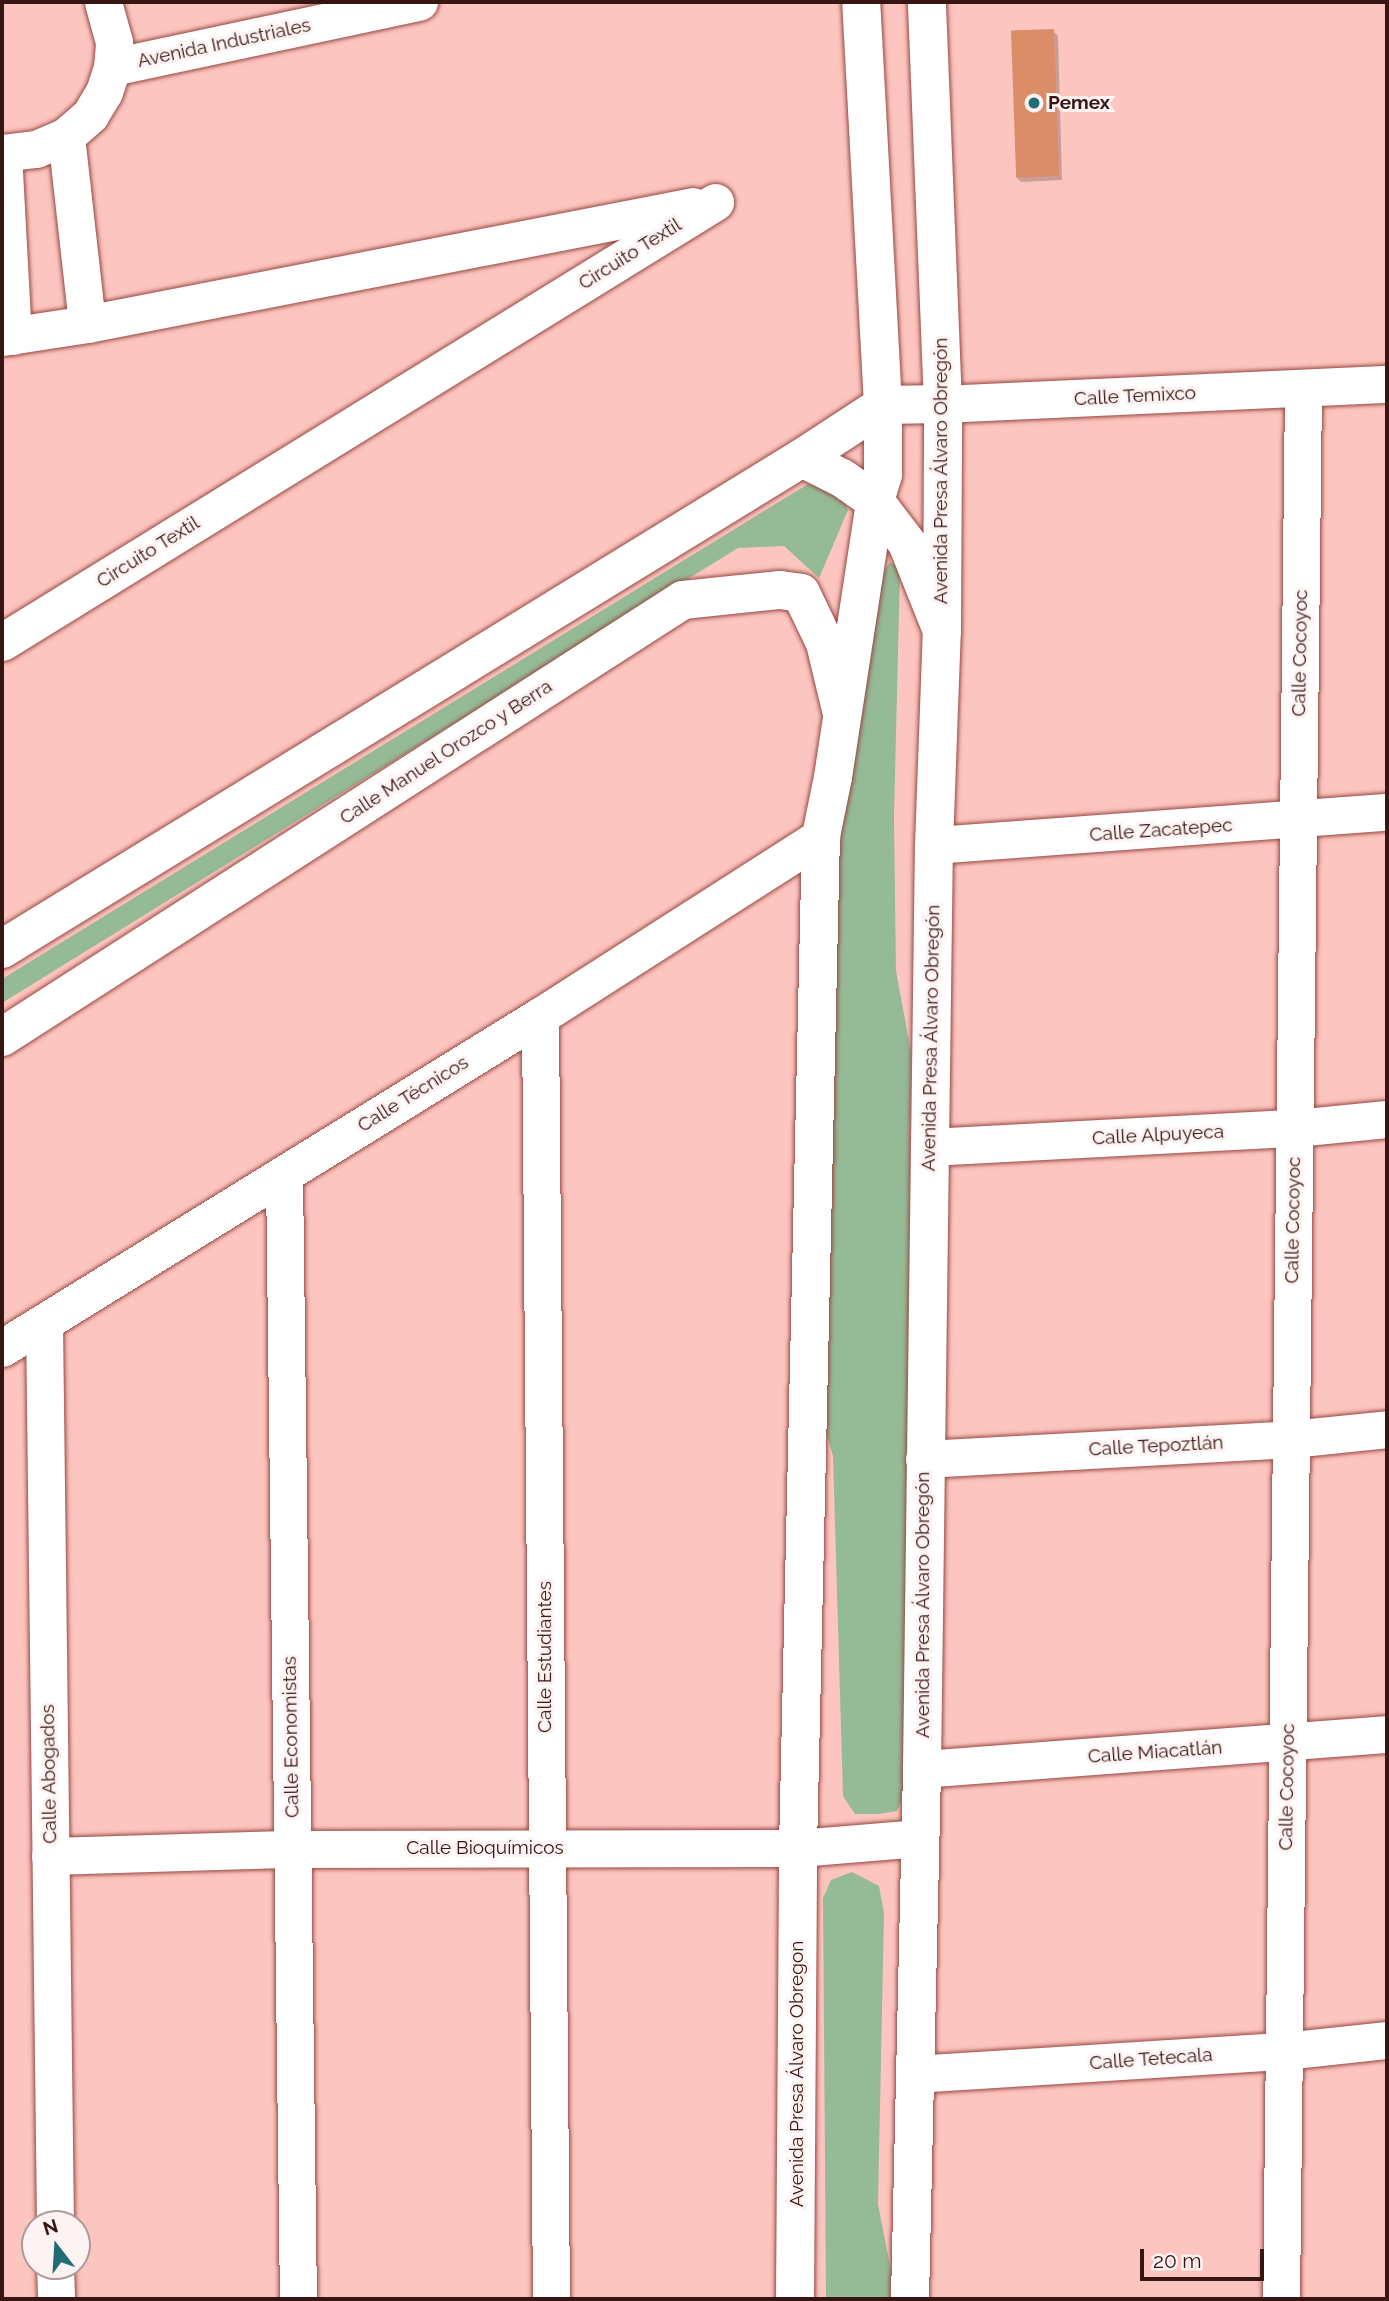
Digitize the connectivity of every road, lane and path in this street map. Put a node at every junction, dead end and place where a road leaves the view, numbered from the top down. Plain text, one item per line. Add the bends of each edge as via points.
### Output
1 (103, 2) edge
2 (419, 2) edge
3 (861, 2) edge
4 (927, 2) edge
5 (112, 67) junction
6 (65, 136) junction
7 (3, 153) edge
8 (87, 324) junction
9 (7, 337) edge
10 (1387, 384) edge
11 (1303, 388) junction
12 (943, 404) junction
13 (884, 405) junction
14 (802, 458) junction
15 (875, 501) junction
16 (942, 631) junction
17 (2, 642) edge
18 (842, 714) junction
19 (1387, 812) edge
20 (1298, 821) junction
21 (821, 836) junction
22 (934, 845) junction
23 (2, 949) edge
24 (540, 1016) junction
25 (2, 1037) edge
26 (1387, 1119) edge
27 (1294, 1128) junction
28 (929, 1147) junction
29 (284, 1174) junction
30 (44, 1323) junction
31 (2, 1348) edge
32 (1387, 1429) edge
33 (1290, 1439) junction
34 (924, 1459) junction
35 (1387, 1734) edge
36 (1287, 1743) junction
37 (922, 1769) junction
38 (920, 1838) junction
39 (547, 1848) junction
40 (799, 1848) junction
41 (293, 1849) junction
42 (50, 1856) junction
43 (1387, 2040) edge
44 (1284, 2051) junction
45 (914, 2074) junction
46 (55, 2210) edge
47 (55, 2280) edge
48 (56, 2299) edge
49 (298, 2299) edge
50 (551, 2299) edge
51 (795, 2299) edge
52 (910, 2299) edge
53 (1281, 2299) edge

1 - 5 street via 114,42
2 - 5 street, Avenida Industriales
3 - 13 main road
4 - 12 main road, Avenida Presa Álvaro Obregón
5 - 6 street via 90,114
6 - 7 street via 36,149
6 - 8 street
7 - 9 street, Circuito Textil
8 - 9 street, Circuito Textil
8 - 17 street, Circuito Textil via 715,202
10 - 11 street, Calle Temixco
11 - 12 street, Calle Temixco
11 - 20 street, Calle Cocoyoc
12 - 13 main road, Calle Temixco
12 - 16 main road, Avenida Presa Álvaro Obregón
13 - 14 main road
13 - 15 main road via 883,474
14 - 15 main road
14 - 23 main road
15 - 16 main road via 907,543
15 - 18 main road
16 - 22 main road, Avenida Presa Álvaro Obregón
18 - 21 main road
18 - 25 main road, Calle Manuel Orozco y Berra via 825,643 801,593 780,590 683,600
19 - 20 street, Calle Zacatepec
20 - 22 street, Calle Zacatepec
20 - 27 street, Calle Cocoyoc
21 - 24 street, Calle Técnicos
21 - 40 main road
22 - 28 main road, Avenida Presa Álvaro Obregón
24 - 29 street, Calle Técnicos
24 - 39 street, Calle Estudiantes
26 - 27 street, Calle Alpuyeca
27 - 28 street, Calle Alpuyeca
27 - 33 street, Calle Cocoyoc
28 - 34 main road, Avenida Presa Álvaro Obregón
29 - 30 street, Calle Técnicos
29 - 41 street, Calle Economistas
30 - 31 street, Calle Técnicos
30 - 42 street, Calle Abogados
32 - 33 street, Calle Tepoztlán
33 - 34 street, Calle Tepoztlán
33 - 36 street, Calle Cocoyoc
34 - 37 main road, Avenida Presa Álvaro Obregón
35 - 36 street, Calle Miacatlán
36 - 37 street, Calle Miacatlán
36 - 44 street, Calle Cocoyoc
37 - 38 main road, Avenida Presa Álvaro Obregón
38 - 40 street, Calle Bioquímicos
38 - 45 main road, Avenida Presa Álvaro Obregón
39 - 40 street, Calle Bioquímicos
39 - 41 street, Calle Bioquímicos
39 - 50 street, Calle Estudiantes
40 - 51 main road, Avenida Presa Álvaro Obregon
41 - 42 street, Calle Bioquímicos
41 - 49 street, Calle Economistas
42 - 46 street, Calle Abogados
43 - 44 street, Calle Tetecala
44 - 45 street, Calle Tetecala
44 - 53 street, Calle Cocoyoc
45 - 52 main road, Avenida Presa Álvaro Obregón
47 - 48 street

